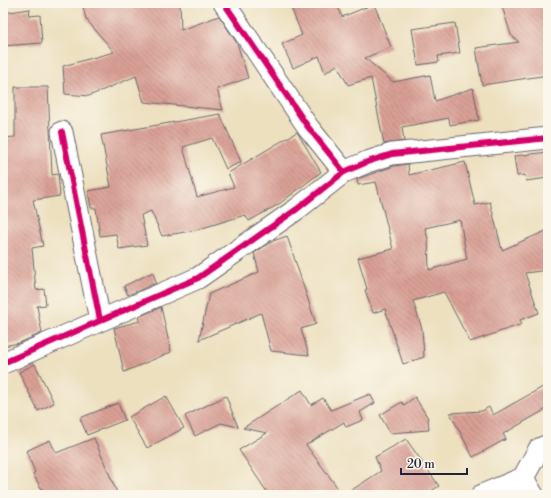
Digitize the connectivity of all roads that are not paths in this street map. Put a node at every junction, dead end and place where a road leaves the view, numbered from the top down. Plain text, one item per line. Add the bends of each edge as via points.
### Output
1 (224, 3) edge
2 (62, 132) dead end
3 (548, 138) edge
4 (344, 172) junction
5 (100, 320) junction
6 (3, 364) edge
7 (548, 445) edge
8 (528, 487) edge
9 (482, 495) edge

1 - 4 street via 308,127
2 - 5 street
3 - 4 street via 392,154
4 - 5 street via 297,209 198,278
5 - 6 street
7 - 8 street via 539,450
8 - 9 street

